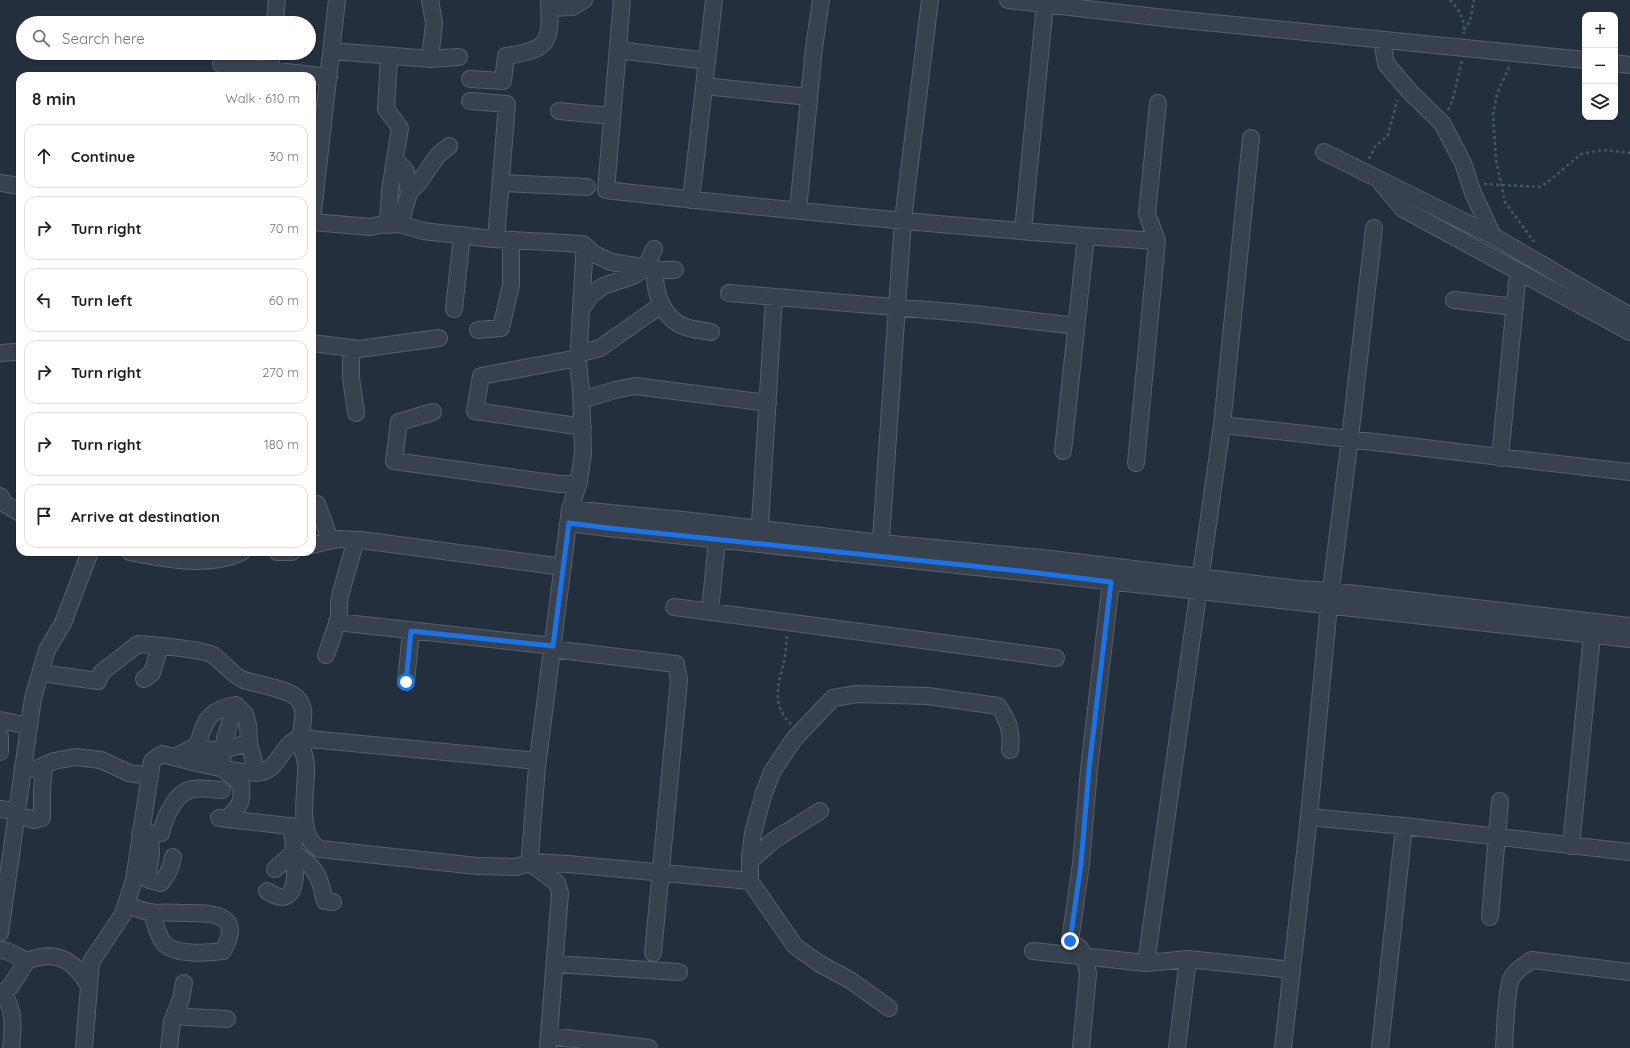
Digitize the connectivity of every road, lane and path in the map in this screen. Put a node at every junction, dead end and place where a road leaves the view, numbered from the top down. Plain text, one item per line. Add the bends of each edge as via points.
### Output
1 (277, 0) edge
2 (337, 0) edge
3 (430, 0) edge
4 (584, 0) edge
5 (619, 0) edge
6 (714, 0) edge
7 (821, 0) edge
8 (930, 0) edge
9 (1008, 0) edge
10 (1450, 0) edge
11 (1474, 0) edge
12 (1041, 2) edge
13 (549, 4) edge
14 (276, 16) edge
15 (1464, 31) junction
16 (1382, 40) junction
17 (1464, 48) junction
18 (618, 50) junction
19 (332, 51) junction
20 (1515, 54) junction
21 (389, 56) junction
22 (271, 60) edge
23 (1582, 60) edge
24 (707, 61) junction
25 (221, 64) dead end
26 (1618, 64) edge
27 (1630, 65) edge
28 (270, 70) junction
29 (287, 72) edge
30 (316, 75) edge
31 (329, 77) junction
32 (470, 78) dead end
33 (1402, 83) junction
34 (704, 86) junction
35 (809, 97) junction
36 (470, 101) dead end
37 (1158, 102) dead end
38 (559, 111) dead end
39 (612, 116) junction
40 (1442, 123) junction
41 (1251, 138) dead end
42 (449, 146) dead end
43 (1324, 152) dead end
44 (316, 153) edge
45 (1630, 153) edge
46 (396, 160) junction
47 (1363, 172) junction
48 (1377, 179) junction
49 (0, 183) edge
50 (501, 183) junction
51 (1470, 183) junction
52 (16, 185) edge
53 (1501, 185) junction
54 (587, 187) dead end
55 (409, 193) junction
56 (691, 200) junction
57 (798, 210) junction
58 (316, 218) edge
59 (903, 220) junction
60 (394, 224) junction
61 (1374, 228) dead end
62 (1023, 230) junction
63 (462, 235) junction
64 (1086, 236) junction
65 (1493, 236) junction
66 (503, 239) junction
67 (1157, 241) junction
68 (583, 244) junction
69 (1535, 244) dead end
70 (654, 249) dead end
71 (650, 268) junction
72 (675, 270) dead end
73 (1517, 282) dead end
74 (729, 293) dead end
75 (774, 297) junction
76 (1454, 300) dead end
77 (661, 305) junction
78 (897, 307) junction
79 (1515, 307) junction
80 (454, 309) dead end
81 (581, 309) junction
82 (1630, 316) edge
83 (1076, 326) junction
84 (478, 330) dead end
85 (711, 332) dead end
86 (1630, 332) edge
87 (439, 338) dead end
88 (316, 344) edge
89 (351, 348) junction
90 (578, 356) junction
91 (582, 400) junction
92 (768, 403) junction
93 (433, 412) dead end
94 (356, 413) dead end
95 (1222, 425) junction
96 (583, 427) junction
97 (1350, 438) junction
98 (1063, 451) dead end
99 (1500, 458) junction
100 (1136, 464) dead end
101 (1630, 472) edge
102 (578, 484) junction
103 (0, 496) edge
104 (317, 504) dead end
105 (16, 511) edge
106 (569, 516) junction
107 (760, 537) junction
108 (717, 539) junction
109 (356, 540) junction
110 (328, 542) junction
111 (316, 544) edge
112 (880, 550) junction
113 (88, 556) edge
114 (150, 556) edge
115 (227, 556) edge
116 (563, 567) junction
117 (1111, 582) junction
118 (1200, 584) junction
119 (1330, 598) junction
120 (674, 607) dead end
121 (710, 611) junction
122 (337, 622) junction
123 (788, 622) junction
124 (1630, 626) edge
125 (411, 631) junction
126 (1592, 635) junction
127 (1630, 639) edge
128 (160, 647) junction
129 (553, 648) junction
130 (326, 655) dead end
131 (1056, 658) dead end
132 (42, 672) junction
133 (144, 679) dead end
134 (406, 682) dead end
135 (236, 705) junction
136 (0, 720) edge
137 (29, 726) junction
138 (800, 733) junction
139 (0, 736) edge
140 (300, 738) junction
141 (249, 743) junction
142 (195, 747) junction
143 (223, 750) junction
144 (1010, 750) dead end
145 (0, 752) edge
146 (175, 757) junction
147 (538, 761) junction
148 (44, 765) junction
149 (23, 767) junction
150 (221, 767) junction
151 (257, 773) junction
152 (150, 776) junction
153 (222, 790) dead end
154 (1500, 801) dead end
155 (0, 809) edge
156 (820, 811) dead end
157 (18, 814) junction
158 (1309, 817) junction
159 (1404, 826) junction
160 (299, 827) junction
161 (145, 834) junction
162 (1498, 837) junction
163 (1571, 846) junction
164 (1630, 852) edge
165 (293, 853) junction
166 (173, 857) dead end
167 (750, 861) junction
168 (533, 862) junction
169 (275, 869) dead end
170 (660, 872) junction
171 (750, 881) junction
172 (267, 891) dead end
173 (333, 902) dead end
174 (126, 904) junction
175 (151, 912) junction
176 (1490, 917) dead end
177 (0, 932) edge
178 (0, 950) edge
179 (1034, 952) dead end
180 (652, 953) dead end
181 (1084, 956) junction
182 (1188, 959) junction
183 (27, 961) junction
184 (90, 962) junction
185 (71, 963) junction
186 (1146, 963) junction
187 (555, 964) junction
188 (1292, 970) junction
189 (679, 972) dead end
190 (1630, 972) edge
191 (184, 983) dead end
192 (89, 986) junction
193 (2, 994) edge
194 (889, 1008) dead end
195 (176, 1014) junction
196 (227, 1019) dead end
197 (548, 1042) edge
198 (11, 1048) edge
199 (84, 1048) edge
200 (169, 1048) edge
201 (649, 1048) edge
202 (1081, 1048) edge
203 (1178, 1048) edge
204 (1283, 1048) edge
205 (1380, 1048) edge
206 (1504, 1048) edge

1 - 14 street
2 - 19 street
3 - 21 street via 434,23 432,40 445,58
4 - 13 street via 573,7
5 - 18 street
6 - 24 street
7 - 35 street
8 - 59 street
9 - 12 street
10 - 15 path via 1463,20
11 - 15 path via 1470,20
12 - 16 street via 1166,18
12 - 62 street
13 - 32 street via 547,40 536,50 506,56 503,81
15 - 17 path
16 - 17 street
16 - 33 street via 1386,64
17 - 20 street
17 - 40 path via 1452,102
18 - 24 street
18 - 39 street
19 - 21 street
19 - 31 street
20 - 23 street
20 - 53 path via 1497,94 1493,115 1496,160
21 - 46 street via 386,109 400,128
22 - 28 street
24 - 34 street
25 - 28 street
26 - 27 street
28 - 29 street
30 - 31 street
31 - 44 street
33 - 40 street
33 - 47 path via 1388,134 1375,147
34 - 35 street
34 - 56 street
35 - 57 street
36 - 50 street via 507,104
37 - 67 street via 1147,214
38 - 39 street
39 - 56 street via 606,190
40 - 51 street via 1463,163
41 - 95 street
42 - 55 street via 438,155
43 - 47 street
45 - 53 path via 1603,150 1581,154 1540,187
46 - 55 street via 406,171
46 - 60 street via 390,190
47 - 48 street
48 - 65 street
48 - 86 street via 1403,209
49 - 52 street
50 - 54 street
50 - 66 street
51 - 53 path
51 - 65 street
53 - 69 path via 1505,202
55 - 60 street
56 - 57 street
57 - 59 street
58 - 60 street via 371,227
59 - 62 street
59 - 78 street
60 - 63 street via 423,231
61 - 97 street
62 - 64 street
63 - 66 street
63 - 80 street
64 - 67 street
64 - 83 street
65 - 82 street
66 - 68 street
66 - 84 street via 510,285 501,328
67 - 100 street
68 - 71 street via 594,254 611,262
68 - 81 street
70 - 71 street
71 - 72 street
71 - 77 street
71 - 81 street via 603,286 591,295
73 - 79 street
74 - 75 street
75 - 78 street
75 - 92 street
76 - 79 street
77 - 85 street via 686,327
77 - 90 street via 600,348
78 - 83 street
78 - 112 street
79 - 99 street
81 - 90 street
83 - 98 street
87 - 89 street
88 - 89 street
89 - 94 street via 351,378
90 - 91 street
90 - 96 street via 481,376 475,411
91 - 92 street via 635,386
91 - 96 street
92 - 107 street
93 - 102 street via 399,422 394,461 559,484
95 - 97 street
95 - 118 street
96 - 102 street via 583,453
97 - 99 street
97 - 119 street
99 - 101 street
102 - 106 street
103 - 105 street via 5,504
104 - 110 street via 327,531
106 - 107 street via 683,520
106 - 108 street
106 - 116 street
107 - 108 street
107 - 112 street
108 - 121 street
109 - 110 street via 338,539
109 - 116 street
109 - 122 street via 341,592
110 - 111 street
112 - 117 street
112 - 118 street via 1051,559
113 - 132 street via 63,623 47,650
114 - 115 street via 212,560
116 - 129 street
117 - 118 street
117 - 181 street via 1089,769 1081,864 1070,941 1080,948
118 - 119 street
118 - 186 street
119 - 124 street
119 - 126 street
119 - 158 street
120 - 121 street
121 - 123 street
122 - 125 street
122 - 130 street
123 - 131 street
123 - 138 path via 777,690 779,708 787,721
125 - 129 street
125 - 134 street
126 - 127 street
126 - 163 street
128 - 132 street via 138,644 102,672 98,681
128 - 133 street via 152,673
128 - 140 street via 212,655 244,680 284,691 298,699 304,716
129 - 147 street
129 - 170 street via 676,664 679,680
132 - 137 street via 33,698
135 - 141 street via 245,714
135 - 142 street via 212,713 206,720
135 - 143 street
136 - 137 street
137 - 149 street
138 - 144 street via 833,698 857,694 928,696 998,706 1008,721
138 - 167 street via 772,772 753,833
139 - 145 street
140 - 147 street
140 - 151 street via 291,743 265,771
140 - 160 street via 306,765 303,814
141 - 143 street
141 - 151 street
142 - 143 street
142 - 146 street
143 - 150 street
146 - 150 street
146 - 152 street via 162,754 158,756 152,761
147 - 168 street via 530,854
148 - 149 street via 37,769
148 - 152 street via 76,757 101,760 129,773
148 - 157 street via 42,818 34,820
149 - 157 street
150 - 151 street
150 - 160 street via 241,784 242,802 222,819
152 - 161 street
153 - 161 street via 194,788 184,792 164,821 161,833
154 - 162 street
155 - 157 street
156 - 167 street via 774,840
157 - 177 street
158 - 159 street
158 - 188 street
159 - 162 street
159 - 205 street
160 - 165 street
160 - 168 street via 314,846 327,851 477,866 516,867
161 - 166 street via 151,853 149,880 161,883 172,867
161 - 174 street
162 - 163 street
162 - 176 street
163 - 164 street
165 - 169 street
165 - 172 street via 296,868 290,894 274,896
165 - 173 street via 311,866 318,877 325,901
167 - 171 street
168 - 170 street
168 - 187 street via 534,866 557,884 560,893
170 - 171 street
170 - 180 street
171 - 194 street via 795,946
174 - 175 street
174 - 184 street via 120,919
175 - 175 street via 219,915 228,922 230,939 223,951 206,953 172,949 163,942
178 - 183 street
179 - 181 street
181 - 186 street
181 - 202 street via 1088,985
182 - 186 street
182 - 188 street
182 - 203 street
183 - 185 street via 41,955 62,958
183 - 193 street via 10,987
184 - 185 street
184 - 192 street
185 - 192 street
187 - 189 street
187 - 197 street
188 - 204 street
190 - 206 street via 1532,960 1520,967 1511,980
191 - 195 street via 182,999
192 - 199 street
193 - 198 street via 10,1006 13,1031
195 - 196 street
195 - 200 street via 172,1022
197 - 201 street

